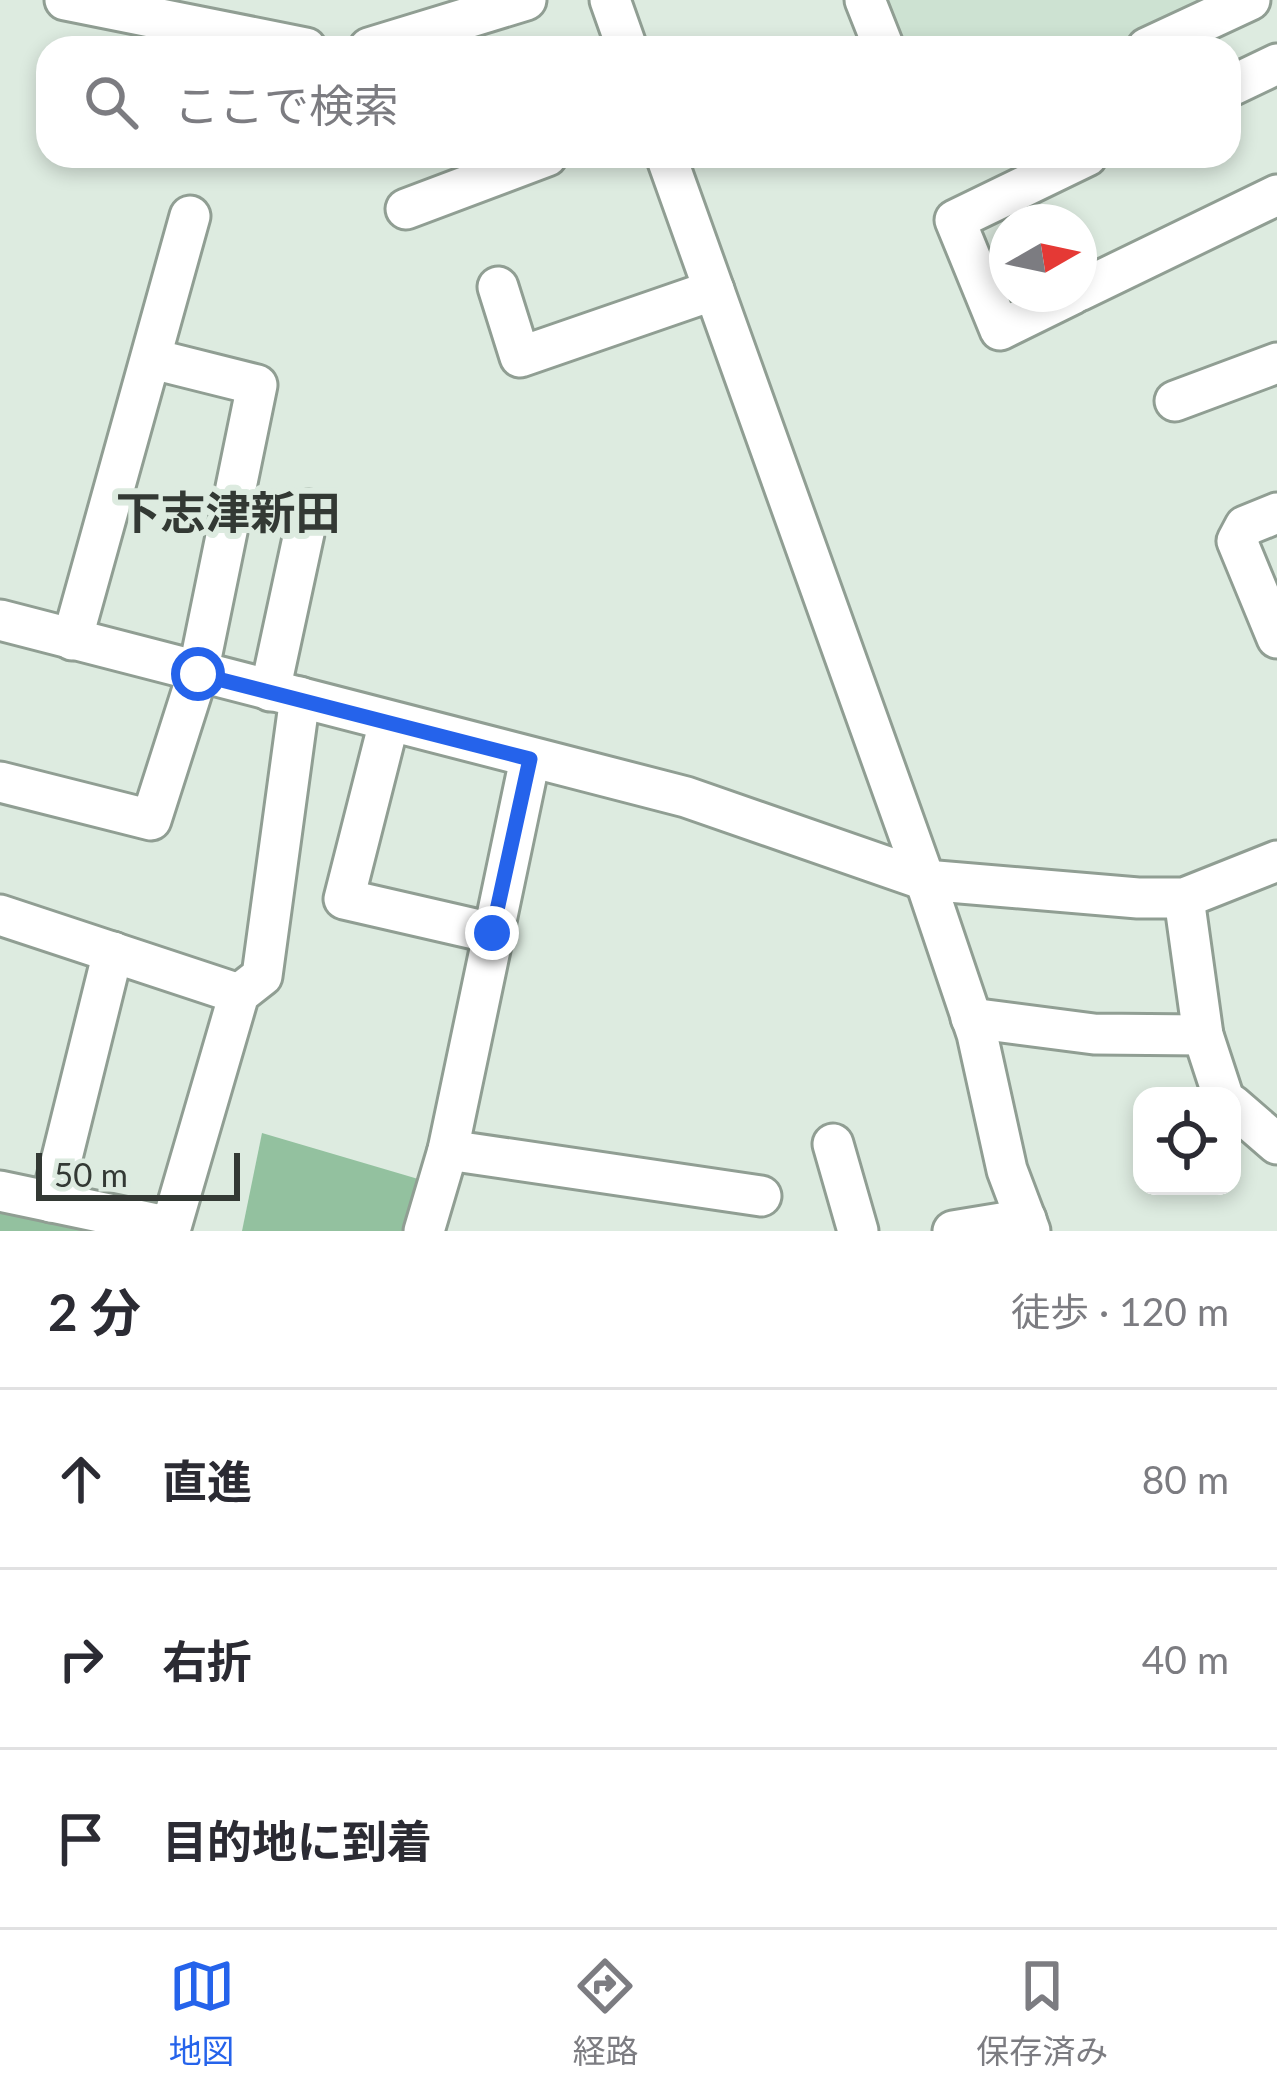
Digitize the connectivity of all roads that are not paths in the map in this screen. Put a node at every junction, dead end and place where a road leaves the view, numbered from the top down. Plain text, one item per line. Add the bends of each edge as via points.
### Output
1 (65, 0) edge
2 (526, 0) edge
3 (610, 0) edge
4 (865, 0) edge
5 (1250, 0) edge
6 (120, 5) edge
7 (254, 36) edge
8 (408, 36) edge
9 (623, 36) edge
10 (879, 36) edge
11 (1173, 36) edge
12 (1277, 64) edge
13 (1241, 81) edge
14 (516, 168) edge
15 (670, 168) edge
16 (1062, 168) edge
17 (1277, 195) edge
18 (406, 209) dead end
19 (190, 216) dead end
20 (1097, 283) edge
21 (498, 287) dead end
22 (714, 290) junction
23 (989, 303) edge
24 (993, 312) edge
25 (1037, 312) edge
26 (153, 359) junction
27 (1277, 363) edge
28 (1175, 401) dead end
29 (310, 510) dead end
30 (1277, 514) edge
31 (0, 620) edge
32 (1277, 638) edge
33 (72, 640) junction
34 (198, 674) junction
35 (285, 694) junction
36 (389, 722) junction
37 (530, 759) junction
38 (0, 782) edge
39 (1277, 861) edge
40 (925, 880) junction
41 (1184, 898) junction
42 (0, 915) edge
43 (492, 933) junction
44 (113, 952) junction
45 (239, 994) junction
46 (971, 1018) junction
47 (1203, 1035) junction
48 (1220, 1087) edge
49 (1241, 1113) edge
50 (833, 1144) dead end
51 (1277, 1144) edge
52 (448, 1150) junction
53 (0, 1191) edge
54 (760, 1196) dead end
55 (51, 1202) junction
56 (1028, 1225) edge
57 (424, 1231) edge
58 (858, 1231) edge
59 (953, 1231) edge

1 - 6 street
2 - 8 street
3 - 9 street
4 - 10 street
5 - 11 street
6 - 7 street
12 - 13 street
14 - 18 street
15 - 22 street
16 - 23 street via 955,220
17 - 20 street
19 - 26 street
21 - 22 street via 520,357
22 - 40 street
24 - 25 street via 1000,330
26 - 33 street
26 - 34 street via 257,385
27 - 28 street
29 - 35 street
30 - 32 street via 1245,526 1237,541
31 - 33 street
33 - 34 street
34 - 35 street
34 - 38 street via 151,820
35 - 36 street
35 - 45 street via 262,976
36 - 37 street
36 - 43 street via 344,899
37 - 40 street via 686,797
37 - 43 street
39 - 41 street
40 - 41 street
40 - 46 street
41 - 47 street
42 - 44 street
43 - 52 street
44 - 45 street
44 - 55 street
45 - 55 street via 171,1227
46 - 47 street via 1094,1034
46 - 56 street
47 - 48 street
49 - 51 street
50 - 58 street
52 - 54 street
52 - 57 street
53 - 55 street
56 - 59 street

